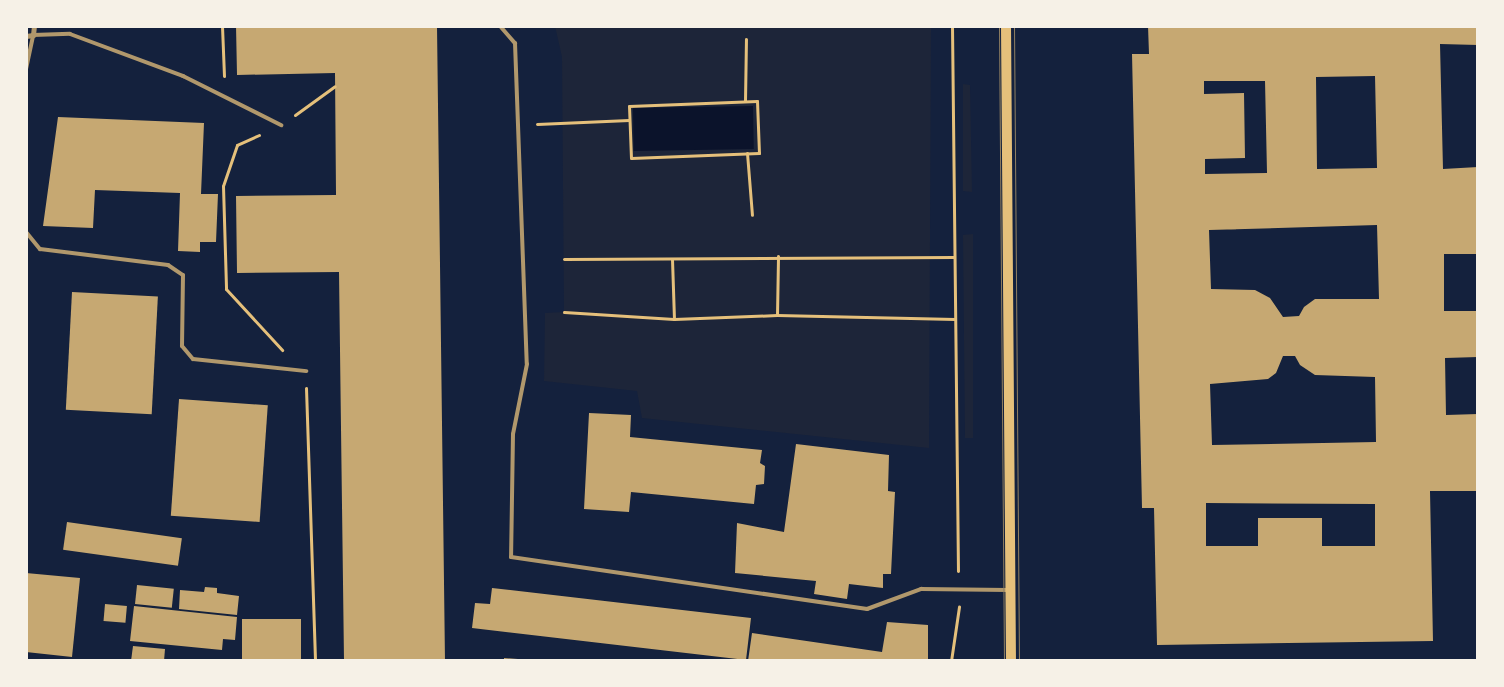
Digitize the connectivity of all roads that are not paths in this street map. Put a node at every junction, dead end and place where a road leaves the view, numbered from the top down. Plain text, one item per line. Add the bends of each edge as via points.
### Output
1 (34, 26) edge
2 (500, 26) edge
3 (1006, 26) edge
4 (33, 35) junction
5 (26, 36) edge
6 (26, 69) edge
7 (281, 125) dead end
8 (26, 232) edge
9 (306, 372) dead end
10 (1010, 590) junction
11 (1011, 661) edge

1 - 4 street
2 - 10 lane via 516,43 528,364 514,434 511,557 867,609 921,589
3 - 10 main road
4 - 5 street
4 - 6 lane
4 - 7 lane via 70,34 183,76
8 - 9 lane via 40,249 168,265 182,276 182,346 193,359
10 - 11 main road

